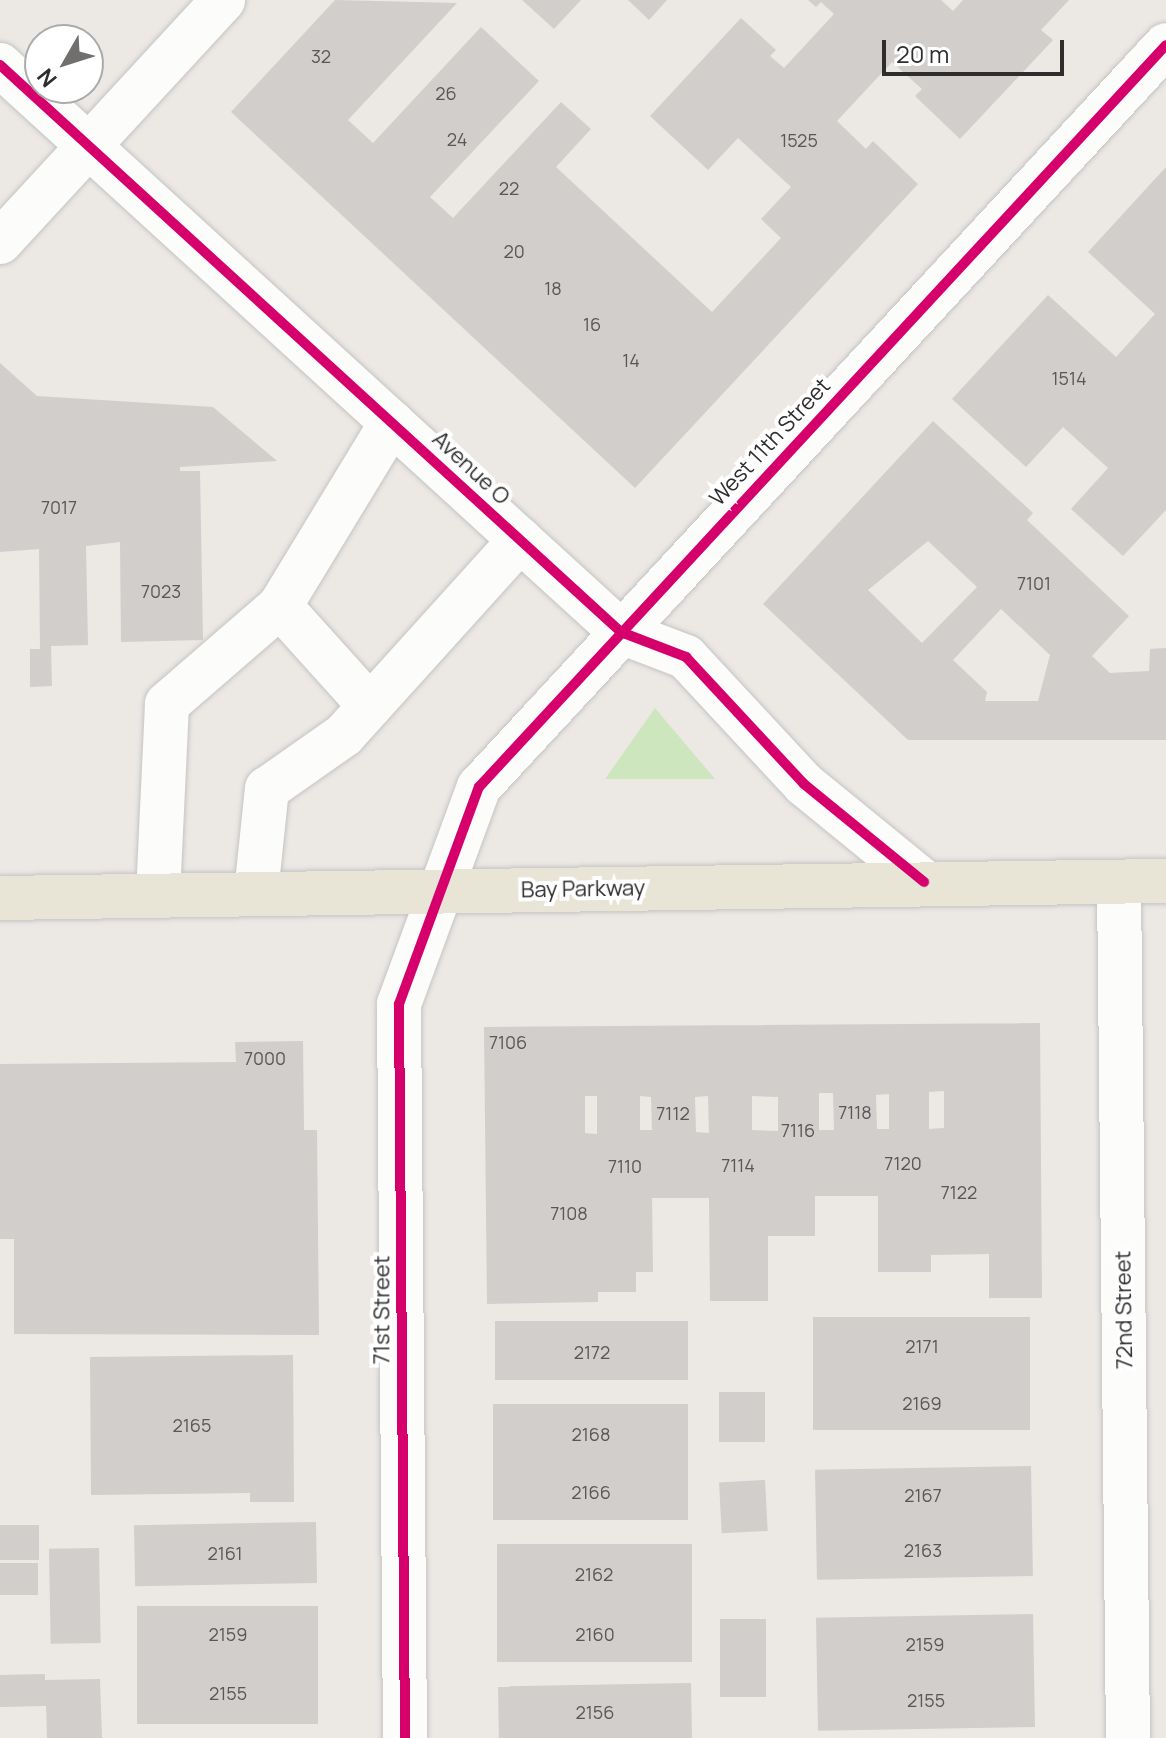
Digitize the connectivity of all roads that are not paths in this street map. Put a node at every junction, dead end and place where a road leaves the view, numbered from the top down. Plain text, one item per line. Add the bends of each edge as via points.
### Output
1 (223, 0) edge
2 (1166, 45) edge
3 (0, 65) edge
4 (88, 147) junction
5 (0, 242) edge
6 (392, 422) junction
7 (520, 540) junction
8 (280, 606) junction
9 (621, 632) junction
10 (370, 706) junction
11 (1166, 881) edge
12 (924, 882) junction
13 (1119, 882) junction
14 (440, 889) junction
15 (256, 893) junction
16 (158, 895) junction
17 (0, 898) edge
18 (405, 1738) edge
19 (1128, 1738) edge

1 - 4 street
2 - 9 street, West 11th Street
3 - 4 street, Avenue O
4 - 5 street
4 - 6 street, Avenue O
6 - 7 street, Avenue O
6 - 8 street
7 - 9 street, Avenue O
7 - 10 street
8 - 10 street
8 - 16 street via 167,704
9 - 12 street, Avenue O via 686,657 804,784
9 - 14 street, West 11th Street via 479,787
10 - 15 street via 344,735 267,789
11 - 13 main road, Bay Parkway
12 - 13 main road, Bay Parkway
12 - 14 main road, Bay Parkway
13 - 19 street, 72nd Street
14 - 15 main road, Bay Parkway
14 - 18 street, 71st Street via 399,1004
15 - 16 main road, Bay Parkway
16 - 17 main road, Bay Parkway

